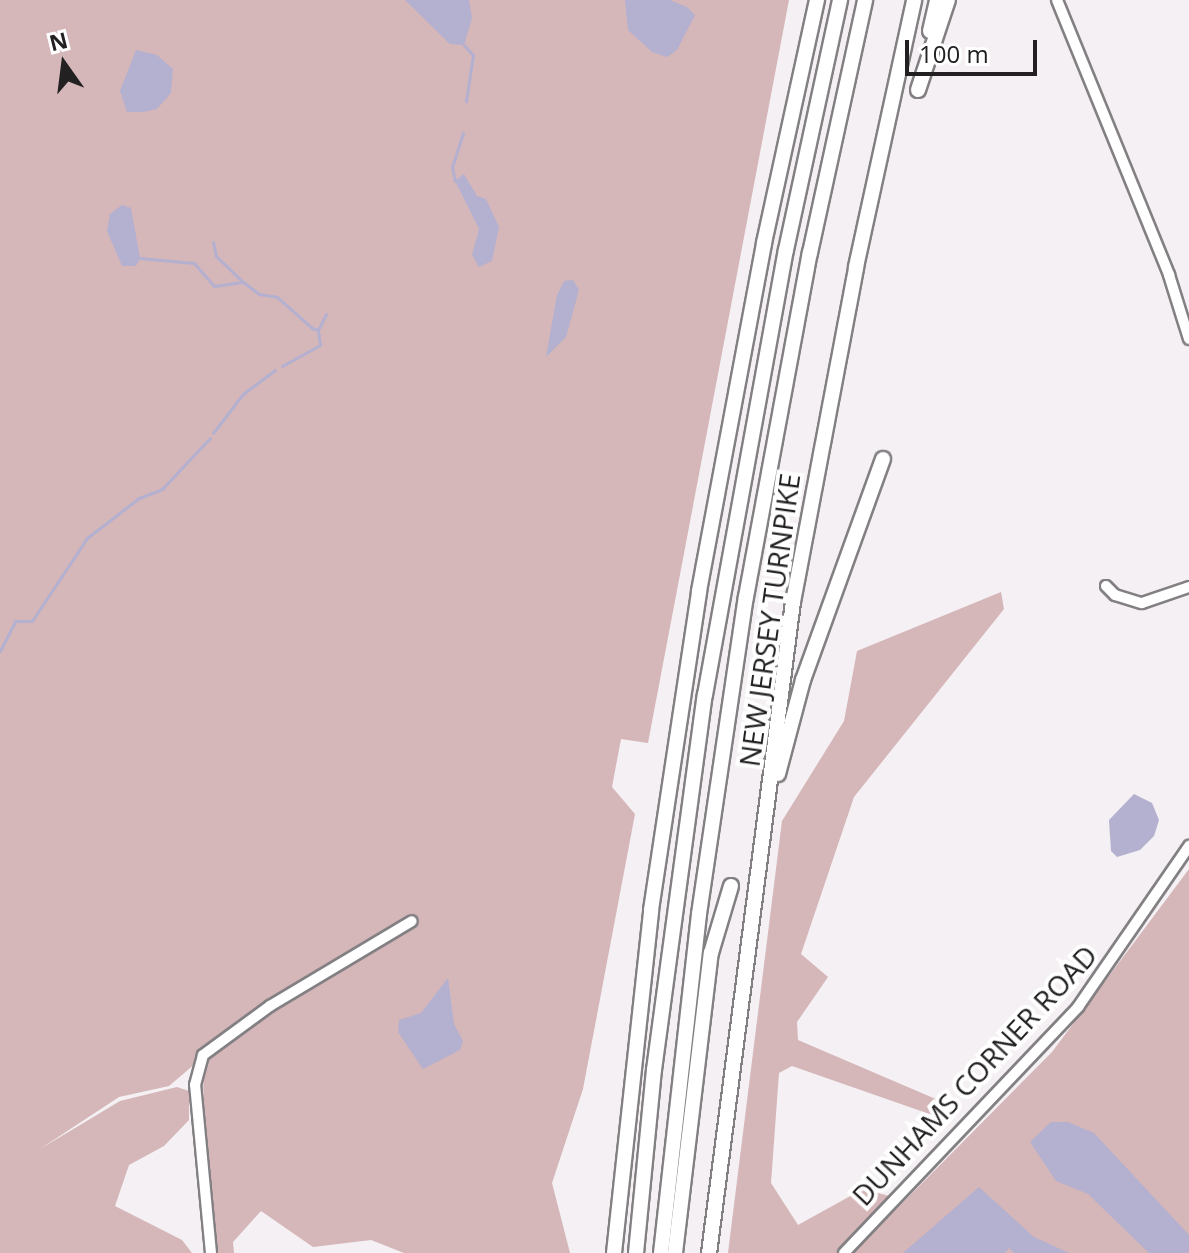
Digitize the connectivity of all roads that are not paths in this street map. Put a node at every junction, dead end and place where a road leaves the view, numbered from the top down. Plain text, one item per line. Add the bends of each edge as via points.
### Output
1 (817, 0) edge
2 (840, 0) edge
3 (865, 0) edge
4 (914, 0) edge
5 (937, 0) edge
6 (948, 0) edge
7 (1057, 0) edge
8 (1189, 339) edge
9 (883, 459) dead end
10 (1106, 586) dead end
11 (1189, 587) edge
12 (771, 801) junction
13 (1189, 846) edge
14 (731, 886) dead end
15 (412, 921) dead end
16 (211, 1253) edge
17 (614, 1253) edge
18 (636, 1253) edge
19 (661, 1253) edge
20 (675, 1253) edge
21 (709, 1253) edge
22 (844, 1253) edge

1 - 17 highway via 764,243 694,619 632,1054
2 - 18 highway, NEW JERSEY TURNPIKE via 783,265 709,666 654,1070
3 - 19 highway, NEW JERSEY TURNPIKE via 810,253 739,641 681,1051
4 - 12 highway, NEW JERSEY TURNPIKE via 804,541 776,708
5 - 6 highway via 918,90
7 - 8 street via 1169,275
9 - 12 highway via 803,680
10 - 11 street via 1115,595 1142,603
12 - 21 highway, NEW JERSEY TURNPIKE
13 - 22 street, DUNHAMS CORNER ROAD via 1078,1007
14 - 20 highway via 711,953
15 - 16 street via 270,1006 203,1055 195,1085

